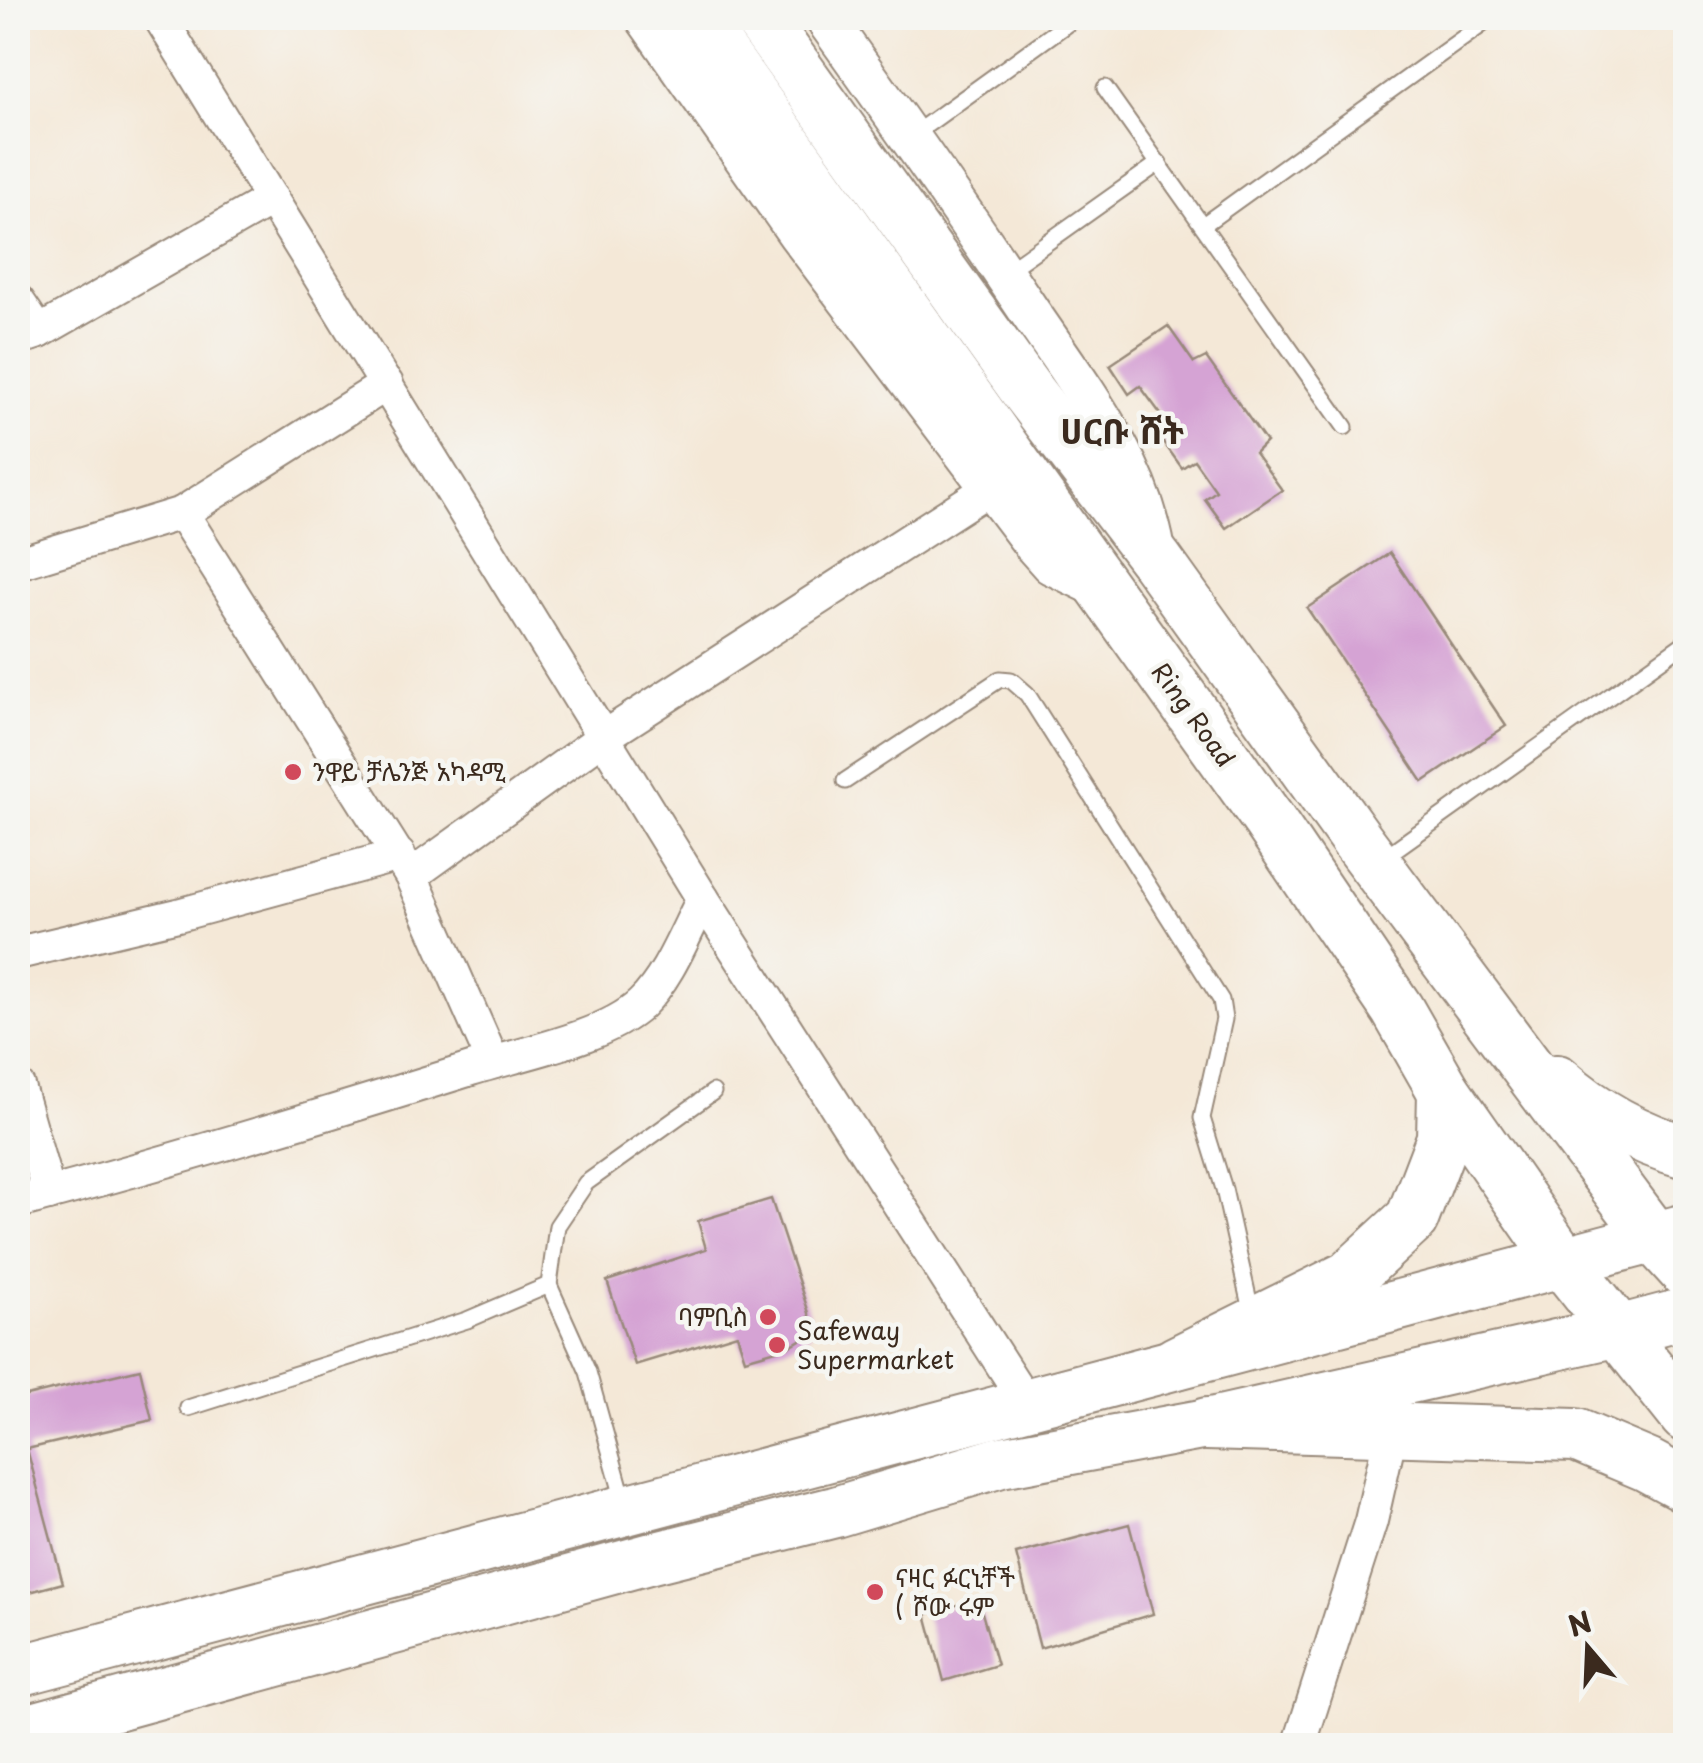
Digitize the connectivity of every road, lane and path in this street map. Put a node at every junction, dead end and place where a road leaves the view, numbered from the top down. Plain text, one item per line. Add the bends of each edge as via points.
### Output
1 (160, 18) edge
2 (646, 18) edge
3 (696, 18) edge
4 (760, 18) edge
5 (825, 18) edge
6 (1076, 18) edge
7 (1490, 18) edge
8 (1105, 88) dead end
9 (910, 137) junction
10 (1159, 163) junction
11 (272, 199) junction
12 (1202, 225) junction
13 (1004, 273) junction
14 (18, 301) edge
15 (28, 336) edge
16 (387, 384) junction
17 (1345, 427) dead end
18 (990, 488) junction
19 (182, 513) junction
20 (1156, 560) junction
21 (18, 563) edge
22 (1102, 588) junction
23 (1686, 642) edge
24 (605, 736) junction
25 (844, 781) dead end
26 (1375, 863) junction
27 (406, 866) junction
28 (703, 899) junction
29 (18, 953) edge
30 (1507, 1037) junction
31 (493, 1062) junction
32 (18, 1086) edge
33 (1444, 1091) junction
34 (713, 1092) dead end
35 (1686, 1152) edge
36 (33, 1198) edge
37 (1675, 1246) edge
38 (1564, 1262) junction
39 (549, 1285) junction
40 (1686, 1313) edge
41 (1254, 1324) junction
42 (1618, 1331) junction
43 (1176, 1363) junction
44 (1026, 1402) junction
45 (188, 1408) dead end
46 (1686, 1416) edge
47 (1207, 1424) junction
48 (1392, 1428) junction
49 (1686, 1486) edge
50 (626, 1510) junction
51 (18, 1671) edge
52 (18, 1732) edge
53 (1300, 1746) edge

1 - 11 street
2 - 18 street
3 - 22 highway, Ring Road
4 - 20 highway
5 - 9 street
6 - 9 lane
7 - 12 lane
8 - 10 lane
9 - 13 street
10 - 12 lane
10 - 13 lane
11 - 15 street
11 - 16 street
12 - 17 lane
13 - 20 street via 1127,466
14 - 15 street
16 - 19 street
16 - 24 street
18 - 22 street via 1051,564
18 - 24 street
19 - 21 street
19 - 27 street
20 - 26 highway
22 - 33 highway, Ring Road via 1268,819
23 - 26 lane
24 - 27 street
24 - 28 street
25 - 41 lane via 1000,679 1027,694 1222,1000 1224,1019 1202,1118
26 - 30 highway
27 - 29 street
27 - 31 street
28 - 31 street via 642,1003 618,1020
28 - 44 street
30 - 35 highway via 1581,1102 1647,1141
30 - 37 highway
31 - 36 street
32 - 36 street
33 - 38 highway, Ring Road
33 - 41 highway via 1443,1138 1412,1219 1349,1277
34 - 39 lane via 586,1183 556,1226
37 - 38 main road
38 - 42 highway, Ring Road
38 - 43 main road
39 - 45 lane via 467,1320
39 - 50 lane via 588,1372
40 - 42 main road
41 - 43 highway
42 - 46 highway, Ring Road
42 - 47 main road
43 - 44 main road
44 - 50 main road
47 - 48 highway
47 - 52 main road via 1001,1462
48 - 49 highway via 1576,1435
48 - 53 street via 1371,1520
50 - 51 main road

